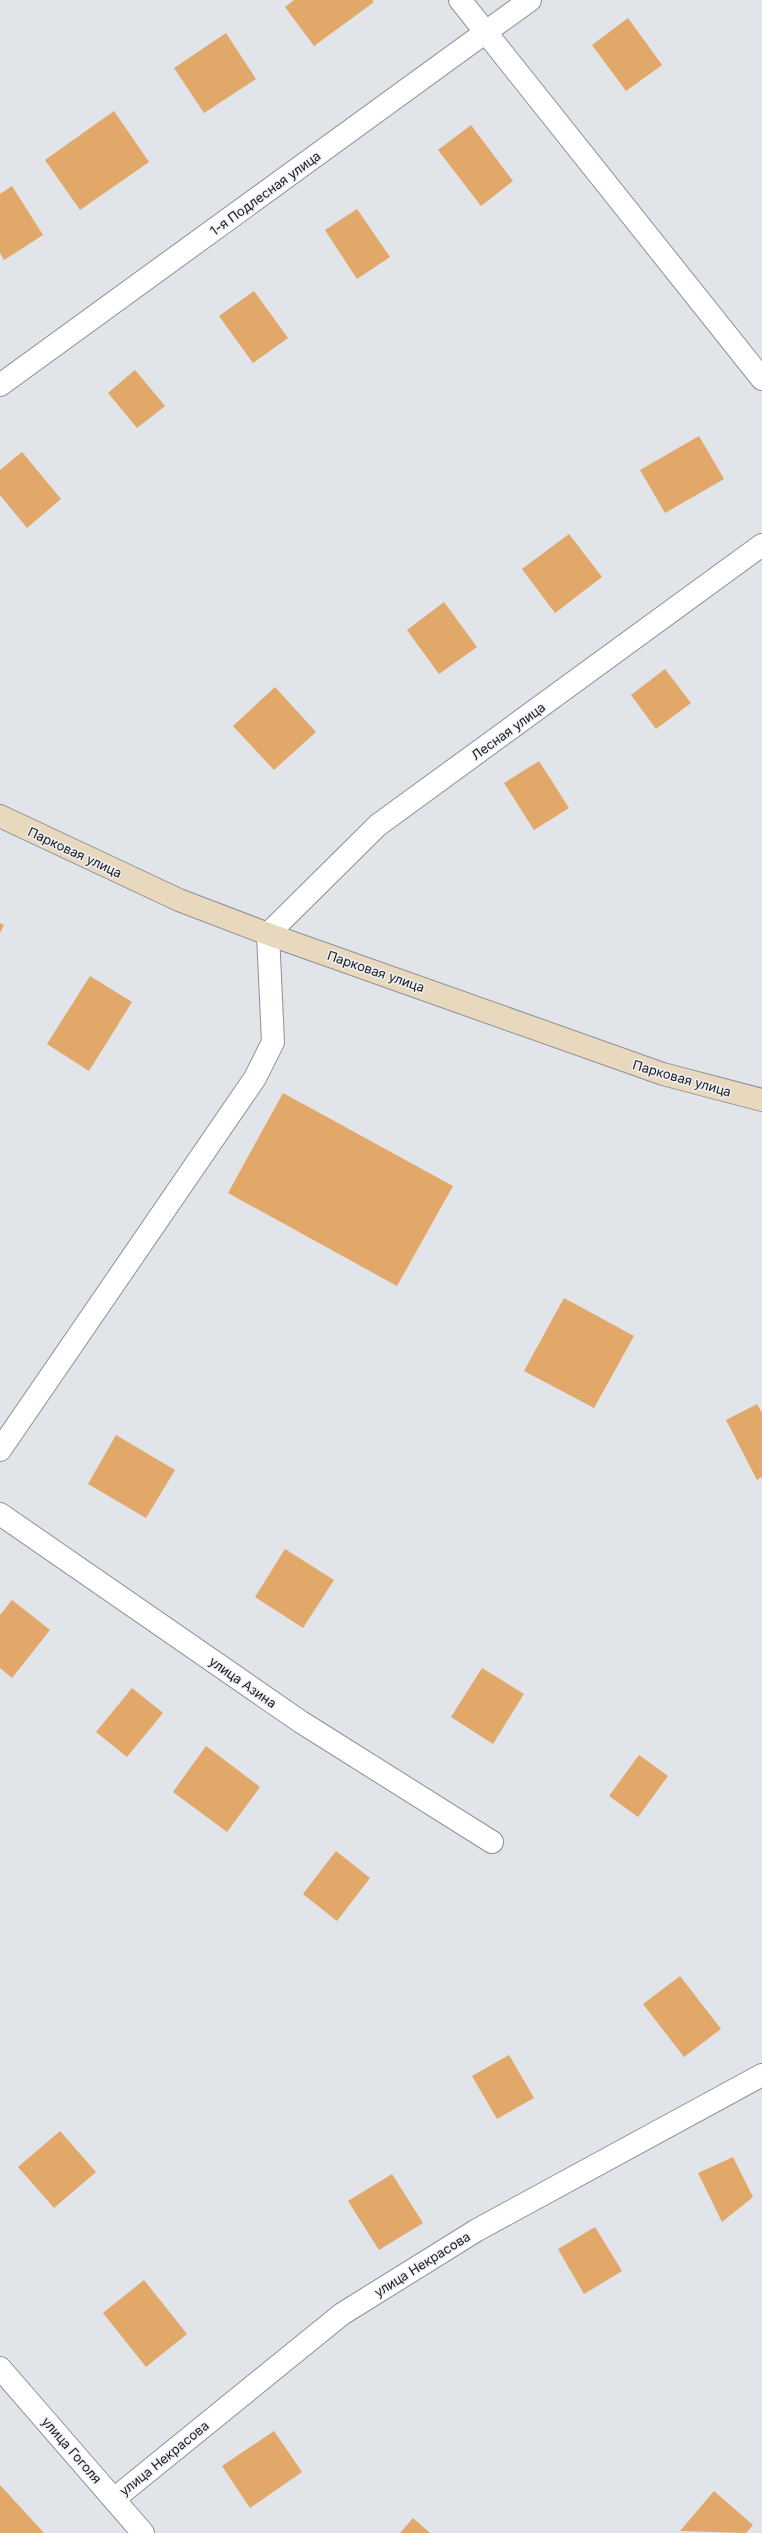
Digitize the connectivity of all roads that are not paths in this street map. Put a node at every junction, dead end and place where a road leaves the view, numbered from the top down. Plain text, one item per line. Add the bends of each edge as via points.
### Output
1 (460, 0) edge
2 (530, 0) edge
3 (485, 33) junction
4 (762, 380) edge
5 (0, 385) edge
6 (762, 545) edge
7 (0, 816) edge
8 (268, 934) junction
9 (762, 1100) edge
10 (0, 1450) edge
11 (0, 1514) edge
12 (492, 1842) dead end
13 (762, 2075) edge
14 (0, 2368) edge
15 (114, 2499) junction
16 (143, 2533) edge

1 - 3 street
2 - 3 street, 1-я Подлесная улица
3 - 4 street
3 - 5 street, 1-я Подлесная улица
6 - 8 street, Лесная улица via 378,825
7 - 8 main road, Парковая улица via 179,900
8 - 9 main road, Парковая улица via 664,1074
8 - 10 street via 273,1042 255,1078
11 - 12 street, улица Азина via 301,1722
13 - 15 street, улица Некрасова via 477,2230 342,2314
14 - 15 street, улица Гоголя
15 - 16 street, улица Гоголя

